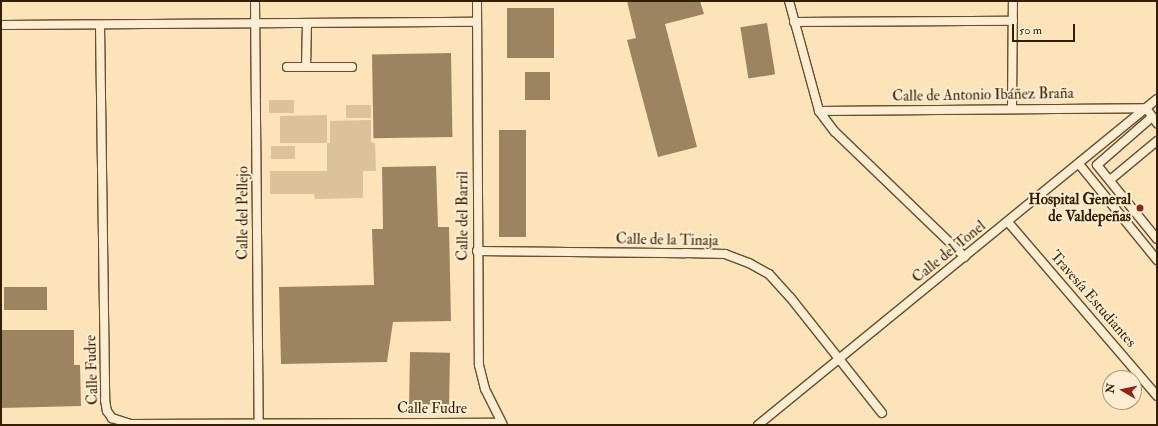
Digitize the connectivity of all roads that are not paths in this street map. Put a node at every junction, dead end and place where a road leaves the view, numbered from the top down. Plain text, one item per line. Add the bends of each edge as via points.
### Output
1 (255, 1) edge
2 (477, 1) edge
3 (789, 1) edge
4 (1013, 1) edge
5 (1013, 21) junction
6 (477, 22) junction
7 (794, 22) junction
8 (256, 23) junction
9 (307, 23) junction
10 (1, 25) edge
11 (100, 25) junction
12 (287, 67) dead end
13 (306, 67) junction
14 (352, 67) dead end
15 (1157, 99) edge
16 (1012, 108) junction
17 (1146, 108) junction
18 (819, 111) junction
19 (1155, 120) edge
20 (1157, 141) edge
21 (1079, 164) junction
22 (1110, 180) junction
23 (1008, 222) junction
24 (1154, 226) edge
25 (1157, 239) edge
26 (478, 251) junction
27 (1156, 256) edge
28 (965, 257) junction
29 (840, 359) junction
30 (1157, 396) edge
31 (882, 413) dead end
32 (201, 424) edge
33 (259, 424) edge
34 (502, 424) edge
35 (182, 425) edge
36 (758, 425) edge

1 - 8 street, Calle del Pellejo
2 - 6 street, Calle del Barril
3 - 7 street
4 - 5 street
5 - 7 street
5 - 16 street
6 - 9 street
6 - 26 street, Calle del Barril
7 - 18 street
8 - 9 street
8 - 11 street
8 - 33 street, Calle del Pellejo
9 - 13 street
10 - 11 street
11 - 35 street, Calle Fudre via 107,411 120,423
12 - 13 street
13 - 14 street
15 - 17 street, Calle del Tonel
16 - 17 street, Calle de Antonio Ibáñez Braña
16 - 18 street, Calle de Antonio Ibáñez Braña
17 - 19 street
17 - 21 street, Calle del Tonel
18 - 28 street via 834,132
19 - 22 street via 1097,165
20 - 22 street
21 - 23 street, Calle del Tonel
21 - 27 street
22 - 24 street
23 - 28 street, Calle del Tonel
23 - 30 street, Travesía Estudiantes
24 - 25 street
26 - 29 street, Calle de la Tinaja via 724,254 769,274
26 - 34 street, Calle del Barril via 479,365 485,389
28 - 29 street, Calle del Tonel
29 - 31 street, Calle de la Tinaja
29 - 36 street, Calle del Tonel
32 - 33 street, Calle Fudre
32 - 35 street, Calle Fudre
33 - 34 street, Calle Fudre

